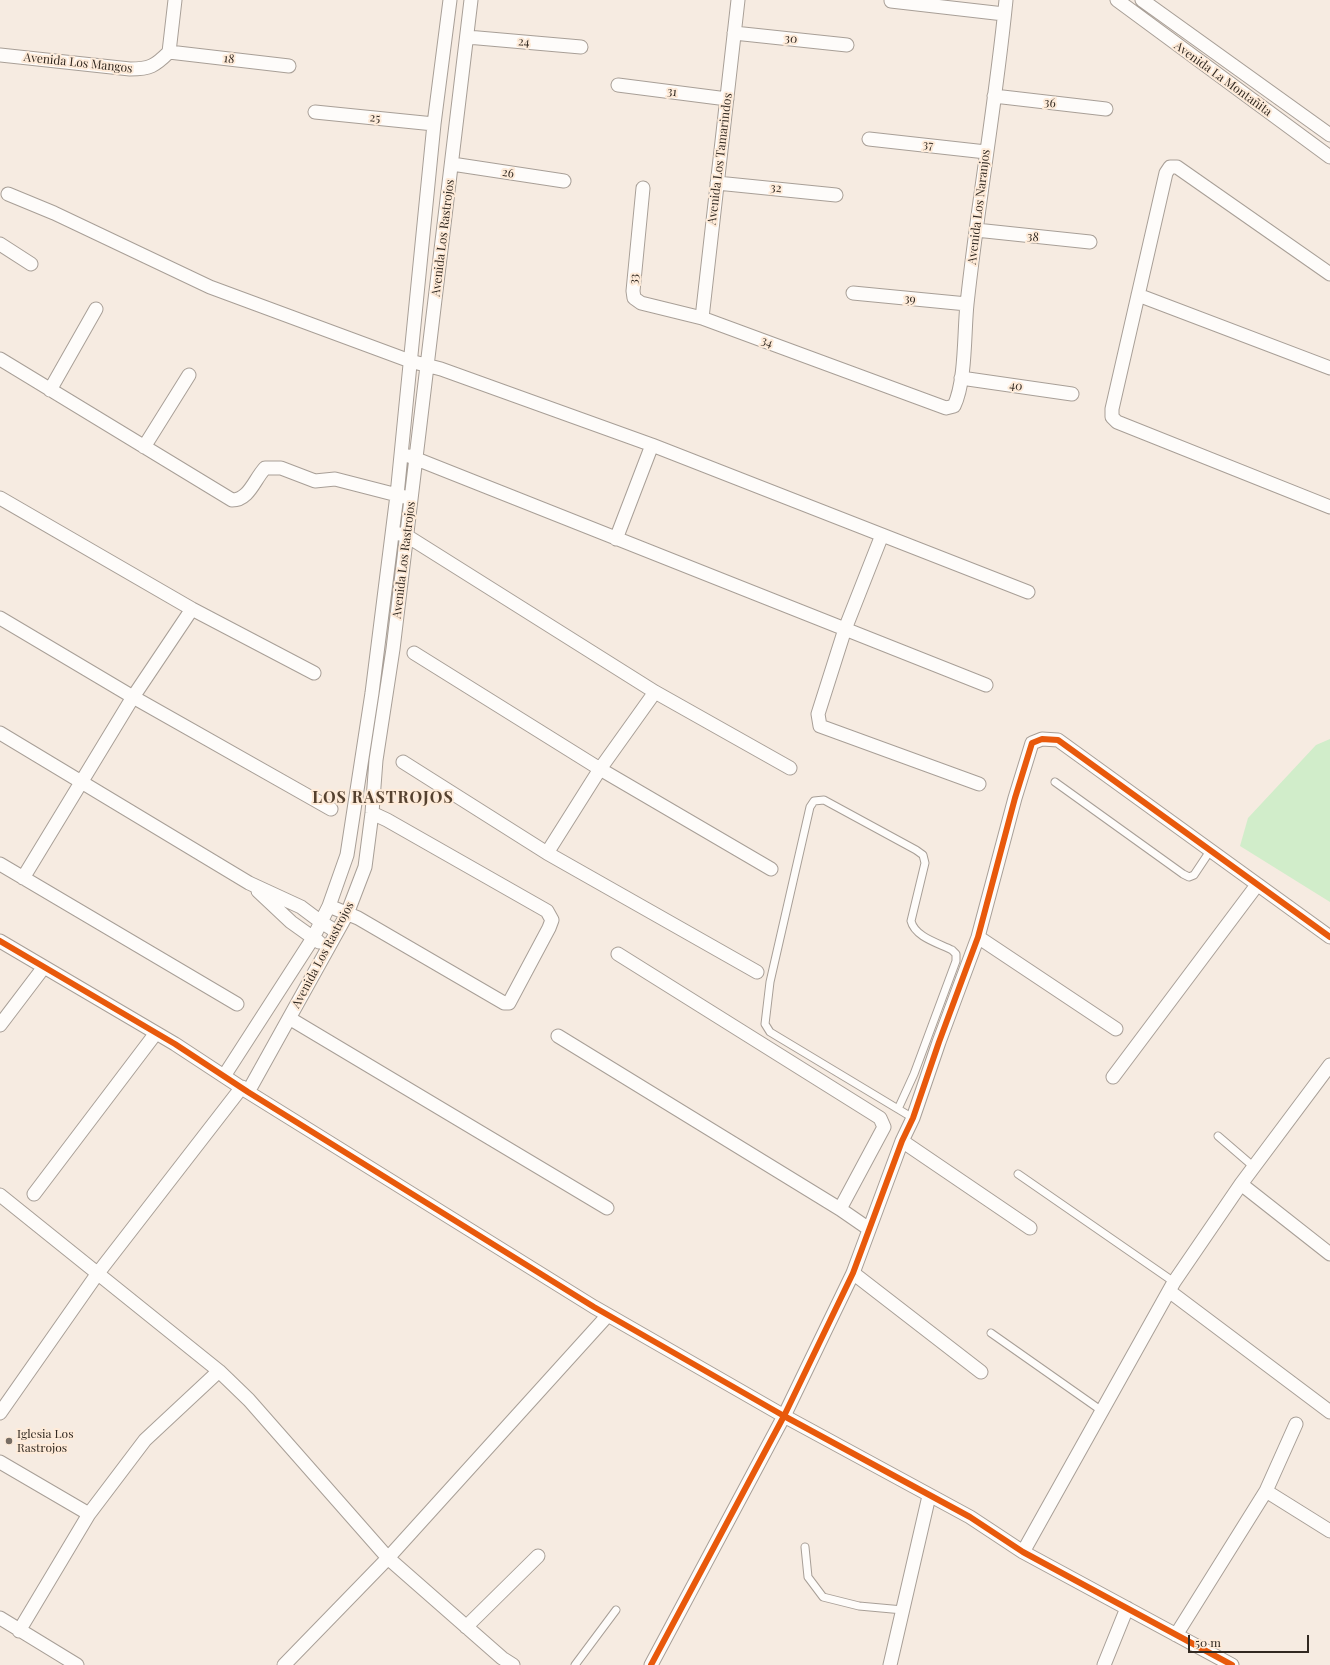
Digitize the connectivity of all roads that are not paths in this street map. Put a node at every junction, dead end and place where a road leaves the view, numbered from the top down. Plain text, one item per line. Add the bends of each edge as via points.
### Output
1 (175, 0) edge
2 (450, 0) edge
3 (471, 0) edge
4 (738, 0) edge
5 (1006, 0) edge
6 (1117, 0) edge
7 (1142, 0) edge
8 (891, 1) dead end
9 (1133, 5) edge
10 (1004, 14) junction
11 (734, 33) junction
12 (466, 37) junction
13 (847, 45) dead end
14 (581, 48) dead end
15 (169, 52) junction
16 (0, 55) edge
17 (289, 66) dead end
18 (618, 85) dead end
19 (994, 96) junction
20 (727, 99) junction
21 (1106, 109) dead end
22 (315, 112) dead end
23 (434, 124) junction
24 (1330, 135) edge
25 (869, 139) dead end
26 (986, 152) junction
27 (1330, 157) edge
28 (452, 164) junction
29 (564, 181) dead end
30 (717, 183) junction
31 (643, 188) dead end
32 (8, 194) dead end
33 (836, 195) dead end
34 (976, 230) junction
35 (1090, 242) dead end
36 (0, 244) edge
37 (32, 264) dead end
38 (1330, 274) edge
39 (853, 293) dead end
40 (1138, 295) junction
41 (967, 304) junction
42 (96, 309) dead end
43 (702, 318) junction
44 (0, 359) edge
45 (410, 361) junction
46 (427, 366) junction
47 (1330, 368) edge
48 (189, 375) dead end
49 (961, 378) junction
50 (50, 390) junction
51 (1072, 394) dead end
52 (946, 408) joint
53 (652, 445) junction
54 (144, 447) junction
55 (402, 453) junction
56 (416, 459) junction
57 (397, 495) junction
58 (0, 498) edge
59 (411, 499) junction
60 (1330, 507) edge
61 (392, 531) junction
62 (882, 535) junction
63 (407, 536) junction
64 (616, 538) junction
65 (1028, 592) dead end
66 (192, 609) junction
67 (0, 618) edge
68 (845, 629) junction
69 (414, 653) dead end
70 (314, 673) dead end
71 (986, 685) dead end
72 (655, 692) junction
73 (133, 697) junction
74 (0, 733) edge
75 (403, 762) dead end
76 (790, 768) dead end
77 (600, 769) junction
78 (82, 781) junction
79 (1055, 782) dead end
80 (979, 784) dead end
81 (331, 808) dead end
82 (372, 813) junction
83 (1210, 851) junction
84 (546, 853) junction
85 (0, 864) edge
86 (771, 869) dead end
87 (23, 878) junction
88 (249, 883) junction
89 (1257, 885) junction
90 (329, 906) junction
91 (347, 914) junction
92 (321, 922) junction
93 (337, 932) junction
94 (978, 937) junction
95 (1330, 937) edge
96 (313, 938) junction
97 (0, 941) edge
98 (328, 948) junction
99 (618, 954) dead end
100 (44, 967) junction
101 (757, 972) dead end
102 (237, 1004) dead end
103 (289, 1018) junction
104 (0, 1026) edge
105 (1116, 1029) dead end
106 (156, 1033) junction
107 (558, 1036) dead end
108 (1330, 1065) edge
109 (224, 1076) junction
110 (1112, 1077) dead end
111 (245, 1090) junction
112 (898, 1109) junction
113 (912, 1118) junction
114 (1218, 1136) dead end
115 (902, 1141) junction
116 (1254, 1167) junction
117 (1018, 1174) dead end
118 (1240, 1184) junction
119 (34, 1194) dead end
120 (0, 1195) edge
121 (607, 1208) dead end
122 (840, 1209) junction
123 (1030, 1228) dead end
124 (869, 1229) junction
125 (1330, 1254) edge
126 (98, 1273) junction
127 (853, 1273) junction
128 (1171, 1286) junction
129 (608, 1315) junction
130 (992, 1333) dead end
131 (219, 1371) junction
132 (981, 1372) dead end
133 (1102, 1411) junction
134 (1330, 1412) edge
135 (0, 1413) edge
136 (784, 1416) junction
137 (1296, 1424) dead end
138 (0, 1462) edge
139 (1266, 1490) junction
140 (929, 1496) junction
141 (89, 1514) junction
142 (1330, 1531) edge
143 (805, 1547) dead end
144 (1023, 1552) junction
145 (538, 1556) dead end
146 (388, 1558) junction
147 (1127, 1608) junction
148 (616, 1610) dead end
149 (903, 1610) junction
150 (0, 1618) edge
151 (466, 1627) junction
152 (19, 1631) junction
153 (1176, 1635) junction
154 (504, 1663) edge
155 (77, 1665) edge
156 (284, 1665) edge
157 (574, 1665) edge
158 (651, 1665) edge
159 (890, 1665) edge
160 (1104, 1665) edge
161 (1232, 1665) edge

1 - 15 street
2 - 23 street, Avenida Los Rastrojos
3 - 12 street, Avenida Los Rastrojos
4 - 11 street, Avenida Los Tamarindos
5 - 10 street, Avenida Los Naranjos
6 - 9 street, Avenida La Montañita
7 - 24 street, Avenida La Montañita
8 - 10 street
9 - 27 street, Avenida La Montañita
10 - 19 street, Avenida Los Naranjos
11 - 13 street, 30
11 - 20 street, Avenida Los Tamarindos
12 - 14 street, 24
12 - 28 street, Avenida Los Rastrojos
15 - 16 street, Avenida Los Mangos via 159,62 145,69
15 - 17 street, 18
18 - 20 street, 31
19 - 21 street, 36
19 - 26 street, Avenida Los Naranjos
20 - 30 street, Avenida Los Tamarindos
22 - 23 street, 25
23 - 45 street, Avenida Los Rastrojos
25 - 26 street, 37
26 - 34 street, Avenida Los Naranjos
28 - 29 street, 26
28 - 46 street, Avenida Los Rastrojos
30 - 33 street, 32
30 - 43 street, Avenida Los Tamarindos
31 - 43 street, 33 via 634,298 641,303
32 - 45 street via 210,287
34 - 35 street, 38
34 - 41 street, Avenida Los Naranjos
36 - 37 street
38 - 40 street via 1177,167 1170,167 1166,173
39 - 41 street, 39
40 - 47 street
40 - 60 street via 1112,417 1117,422
41 - 49 street, Avenida Los Naranjos
42 - 50 street
43 - 52 street, 34
44 - 50 street
45 - 46 street
45 - 55 street, Avenida Los Rastrojos
46 - 53 street
46 - 56 street, Avenida Los Rastrojos
48 - 54 street
49 - 51 street, 40
49 - 52 street, Avenida Los Naranjos via 954,406
50 - 54 street
53 - 62 street
53 - 64 street
54 - 57 street via 232,500 240,500 265,468 272,467 315,481 335,479
55 - 56 street
55 - 57 street, Avenida Los Rastrojos
56 - 59 street, Avenida Los Rastrojos
56 - 64 street
57 - 59 street
57 - 61 street, Avenida Los Rastrojos
58 - 66 street
59 - 63 street, Avenida Los Rastrojos
61 - 63 street
61 - 90 street, Avenida Los Rastrojos via 372,693 347,855
62 - 65 street
62 - 68 street
63 - 72 street
63 - 82 street, Avenida Los Rastrojos via 376,760
64 - 68 street
66 - 70 street
66 - 73 street
67 - 73 street
68 - 71 street
68 - 80 street via 818,714 820,726
69 - 77 street
72 - 76 street
72 - 77 street
73 - 78 street
73 - 81 street
74 - 78 street
75 - 84 street
77 - 84 street
77 - 86 street
78 - 87 street
78 - 88 street
79 - 83 lane via 1189,877 1194,875
82 - 91 street, Avenida Los Rastrojos via 365,867
82 - 91 street via 547,911 552,920 509,1003 504,1003
83 - 89 street
83 - 94 street via 1058,740 1036,740 1032,743 1015,798
84 - 101 street
85 - 87 street
87 - 102 street
88 - 92 street via 301,907
88 - 96 street via 278,911
89 - 95 street
89 - 110 street
90 - 91 street
90 - 92 street, Avenida Los Rastrojos
91 - 93 street, Avenida Los Rastrojos
92 - 93 street
92 - 96 street, Avenida Los Rastrojos
93 - 98 street, Avenida Los Rastrojos
94 - 105 street
94 - 113 street
96 - 98 street
96 - 109 street, Avenida Los Rastrojos
97 - 100 street
98 - 103 street, Avenida Los Rastrojos
99 - 122 street via 880,1118 884,1127
100 - 104 street
100 - 106 street
103 - 111 street, Avenida Los Rastrojos
103 - 121 street
106 - 109 street
106 - 119 street
107 - 122 street
108 - 116 street
109 - 111 street
111 - 126 street, Avenida Los Rastrojos
111 - 129 street
112 - 112 lane via 770,1032 765,1024 770,982 810,807 814,801 824,800 923,855 925,863 911,921 918,933 956,954 956,961 914,1074
112 - 113 lane
113 - 115 street
114 - 116 lane
115 - 123 street
115 - 124 street
116 - 118 street
117 - 128 lane
118 - 125 street
118 - 128 street
120 - 126 street
122 - 124 street
124 - 127 street
126 - 131 street
126 - 135 street, Avenida Los Rastrojos
127 - 132 street
127 - 136 street
128 - 133 street
128 - 134 street
129 - 136 street
129 - 146 street
130 - 133 lane
131 - 141 street via 145,1440
131 - 146 street via 249,1400
133 - 144 street
136 - 140 street
136 - 158 street
137 - 139 street
138 - 141 street
139 - 142 street
139 - 153 street
140 - 144 street via 970,1517
140 - 149 street
141 - 152 street
143 - 149 lane via 808,1577 823,1597 859,1606
144 - 147 street
145 - 151 street
146 - 151 street
146 - 156 street
147 - 153 street
147 - 160 street
148 - 157 lane
149 - 159 street
150 - 152 street
151 - 154 street
152 - 155 street
153 - 161 street

